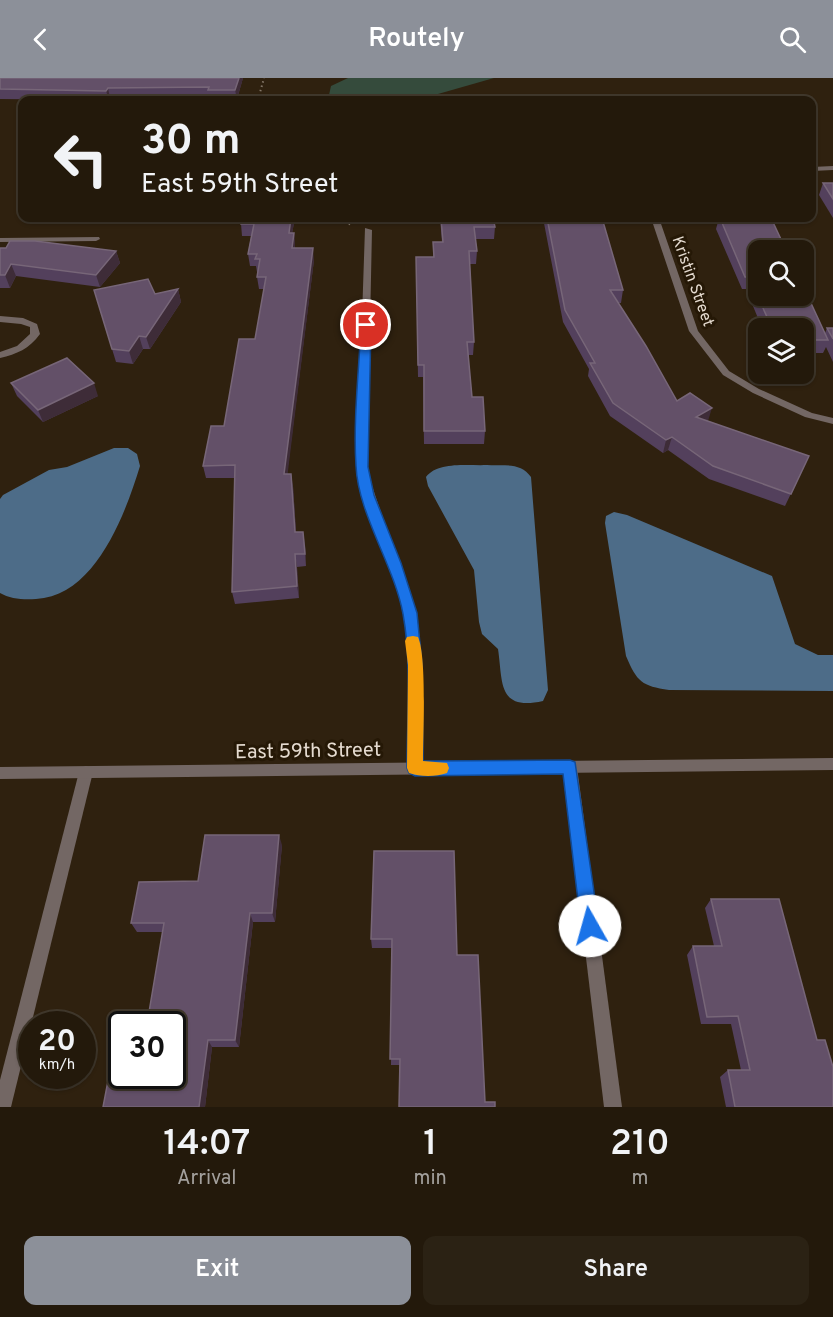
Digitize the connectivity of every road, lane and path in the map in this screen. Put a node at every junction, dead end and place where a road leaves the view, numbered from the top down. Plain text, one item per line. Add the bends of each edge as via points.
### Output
1 (264, 78) edge
2 (259, 96) edge
3 (833, 168) edge
4 (816, 169) edge
5 (341, 222) edge
6 (656, 222) edge
7 (368, 230) joint
8 (96, 239) dead end
9 (0, 240) edge
10 (0, 319) edge
11 (0, 355) edge
12 (833, 421) edge
13 (833, 764) edge
14 (570, 767) junction
15 (415, 768) junction
16 (86, 772) junction
17 (0, 773) edge
18 (2, 1107) edge
19 (613, 1107) edge

1 - 2 path
3 - 4 street
5 - 7 path
6 - 12 street, Kristin Street via 694,331 726,373 809,415
7 - 15 street via 362,467 368,495 410,613 415,665
8 - 9 street
10 - 11 street via 23,321 33,326 35,334 29,344
13 - 14 street, East 59th Street
14 - 15 street, East 59th Street
14 - 19 street
15 - 16 street, East 59th Street
16 - 17 street, East 59th Street
16 - 18 street

